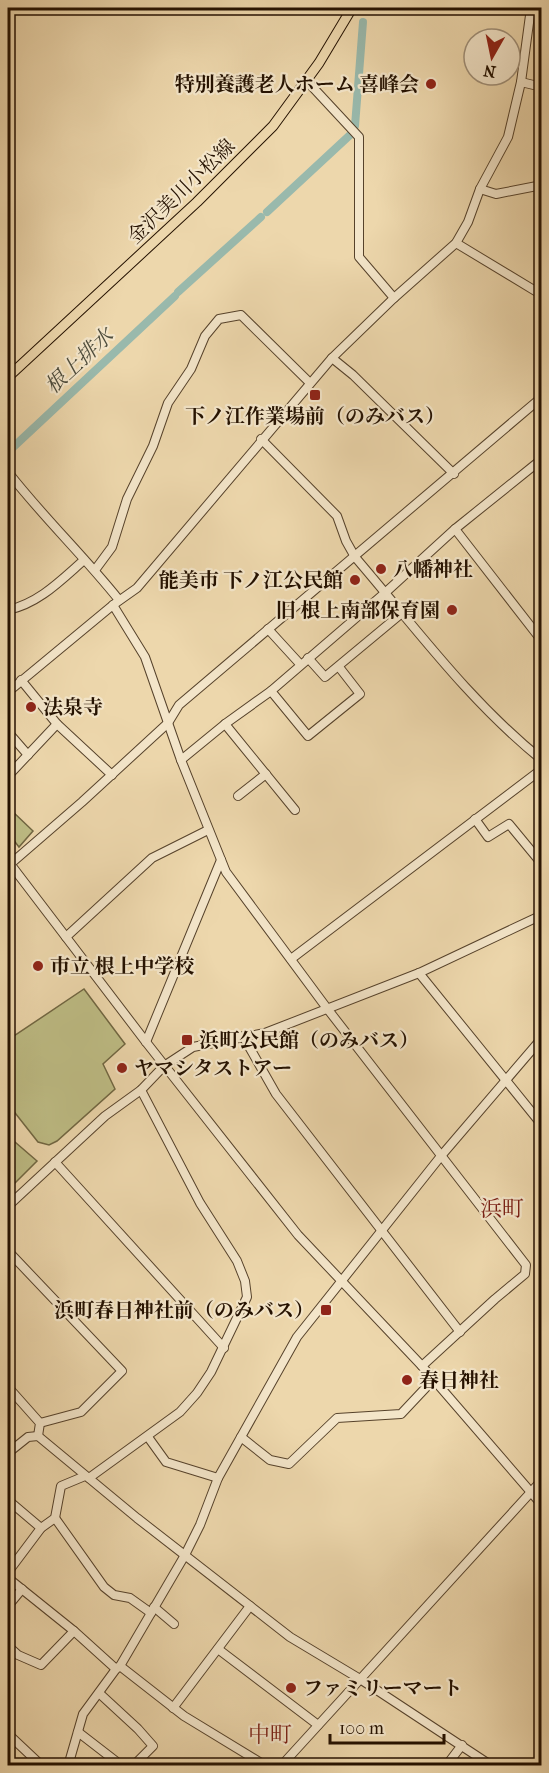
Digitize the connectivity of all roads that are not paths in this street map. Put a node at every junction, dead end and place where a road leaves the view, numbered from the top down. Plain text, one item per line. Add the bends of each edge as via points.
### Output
1 (352, 8) edge
2 (531, 8) edge
3 (522, 75) edge
4 (306, 80) junction
5 (522, 82) edge
6 (520, 87) edge
7 (542, 87) edge
8 (542, 185) edge
9 (480, 189) junction
10 (456, 243) junction
11 (542, 295) edge
12 (394, 298) junction
13 (332, 358) junction
14 (8, 376) edge
15 (309, 382) junction
16 (542, 398) edge
17 (261, 439) junction
18 (542, 459) edge
19 (8, 472) edge
20 (454, 474) junction
21 (455, 529) junction
22 (355, 557) junction
23 (84, 560) junction
24 (95, 570) junction
25 (386, 592) junction
26 (116, 603) junction
27 (8, 610) edge
28 (402, 614) junction
29 (268, 629) junction
30 (542, 641) edge
31 (308, 658) junction
32 (300, 664) junction
33 (339, 667) junction
34 (21, 680) junction
35 (271, 691) junction
36 (8, 692) edge
37 (168, 723) junction
38 (57, 724) junction
39 (225, 724) junction
40 (8, 732) edge
41 (28, 755) junction
42 (181, 760) junction
43 (542, 760) edge
44 (542, 769) edge
45 (266, 774) junction
46 (112, 775) junction
47 (8, 776) edge
48 (238, 796) dead end
49 (295, 810) dead end
50 (475, 819) junction
51 (208, 830) junction
52 (221, 860) junction
53 (8, 864) edge
54 (542, 864) edge
55 (542, 915) edge
56 (66, 937) junction
57 (291, 959) junction
58 (419, 973) junction
59 (326, 1007) junction
60 (243, 1036) junction
61 (542, 1038) edge
62 (146, 1042) junction
63 (164, 1066) junction
64 (505, 1081) junction
65 (141, 1090) junction
66 (542, 1125) edge
67 (441, 1156) junction
68 (55, 1162) junction
69 (8, 1206) edge
70 (382, 1232) junction
71 (8, 1251) edge
72 (342, 1280) junction
73 (460, 1332) junction
74 (224, 1348) junction
75 (422, 1366) junction
76 (433, 1380) junction
77 (8, 1387) edge
78 (39, 1423) junction
79 (38, 1436) junction
80 (148, 1437) junction
81 (241, 1437) junction
82 (8, 1453) edge
83 (87, 1477) junction
84 (218, 1478) junction
85 (542, 1480) edge
86 (530, 1491) junction
87 (8, 1500) edge
88 (542, 1505) edge
89 (55, 1518) junction
90 (42, 1528) junction
91 (185, 1555) junction
92 (8, 1572) edge
93 (8, 1578) edge
94 (22, 1589) junction
95 (8, 1606) edge
96 (250, 1606) junction
97 (152, 1610) junction
98 (174, 1624) dead end
99 (74, 1631) junction
100 (8, 1646) edge
101 (218, 1649) junction
102 (118, 1667) junction
103 (360, 1679) junction
104 (99, 1693) junction
105 (173, 1708) junction
106 (318, 1725) junction
107 (78, 1732) junction
108 (8, 1734) edge
109 (462, 1745) junction
110 (42, 1766) edge
111 (68, 1766) edge
112 (122, 1766) edge
113 (133, 1766) edge
114 (266, 1766) edge
115 (281, 1766) edge
116 (446, 1766) edge
117 (492, 1766) edge

1 - 4 main road, 金沢美川小松線
2 - 3 street
4 - 12 street via 360,137 360,257
4 - 14 main road, 金沢美川小松線 via 273,126 225,174
5 - 7 street
6 - 9 street via 508,137
8 - 9 street via 496,194
9 - 10 street
10 - 11 street
10 - 12 street
12 - 13 street
13 - 15 street
13 - 20 street
15 - 17 street
15 - 24 street via 242,315 219,319 205,336 168,403 153,446 127,499 112,548
16 - 20 street
17 - 22 street via 338,516
17 - 26 street via 194,523 136,588
18 - 21 street
19 - 23 street
20 - 22 street
21 - 25 street
21 - 30 street
22 - 25 street
22 - 29 street
23 - 24 street
23 - 27 street via 44,595
24 - 26 street
25 - 28 street
25 - 31 street
26 - 34 street
26 - 37 street via 144,657
28 - 33 street
28 - 43 street via 463,686
29 - 32 street
29 - 37 street via 178,705
31 - 32 street
31 - 33 street via 325,677
32 - 35 street
33 - 35 street via 360,694 308,736
34 - 36 street
34 - 38 street
35 - 39 street
37 - 42 street
37 - 46 street
38 - 41 street
38 - 46 street
39 - 42 street
39 - 45 street
40 - 41 street
41 - 47 street
42 - 51 street
44 - 50 street
45 - 48 street
45 - 49 street
46 - 53 street
50 - 54 street via 488,837 509,824
50 - 57 street
51 - 52 street
51 - 56 street via 153,858
52 - 57 street
52 - 62 street
53 - 56 street
55 - 58 street
56 - 62 street
57 - 59 street
58 - 59 street
58 - 64 street
59 - 60 street via 265,1033
59 - 67 street
60 - 63 street via 193,1047
60 - 70 street via 276,1094
61 - 64 street
62 - 63 street
63 - 65 street
63 - 72 street via 298,1235
64 - 66 street
64 - 67 street
65 - 68 street via 105,1116
65 - 74 street via 245,1281 248,1297
67 - 70 street
67 - 73 street via 526,1265 525,1274
68 - 69 street
68 - 74 street
70 - 72 street
70 - 73 street
71 - 78 street via 122,1371 81,1412
72 - 75 street
72 - 81 street via 297,1337
73 - 75 street
74 - 80 street via 197,1393
75 - 76 street
76 - 81 street via 401,1414 337,1418 289,1464 270,1460
76 - 86 street
77 - 78 street
78 - 79 street
79 - 82 street via 28,1437
79 - 83 street
80 - 83 street
80 - 84 street via 166,1462
81 - 84 street
83 - 89 street via 61,1485
83 - 91 street
84 - 91 street
85 - 86 street
86 - 88 street
86 - 103 street
87 - 90 street
89 - 90 street
89 - 97 street via 104,1587
90 - 92 street
91 - 96 street
91 - 97 street
93 - 94 street
94 - 95 street
94 - 99 street
96 - 101 street
96 - 103 street via 290,1637
97 - 98 street
97 - 102 street
99 - 100 street via 41,1665
99 - 102 street
101 - 105 street
101 - 106 street
102 - 104 street
102 - 105 street
103 - 106 street
103 - 109 street
104 - 107 street via 83,1714
104 - 113 street via 153,1746
105 - 114 street
106 - 115 street
107 - 111 street
107 - 112 street
108 - 110 street
109 - 116 street
109 - 117 street

